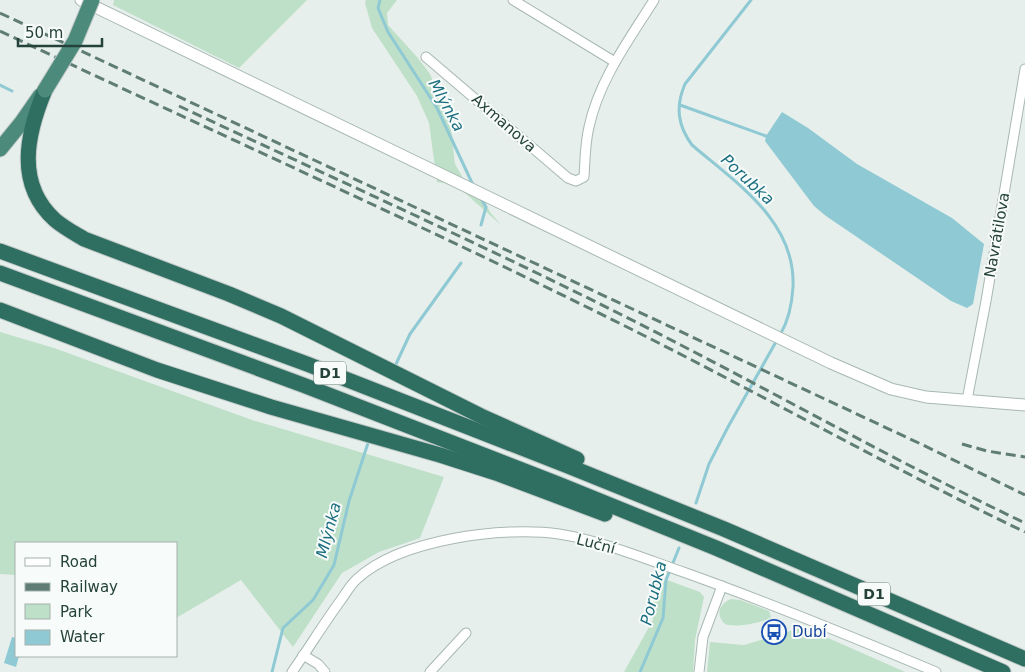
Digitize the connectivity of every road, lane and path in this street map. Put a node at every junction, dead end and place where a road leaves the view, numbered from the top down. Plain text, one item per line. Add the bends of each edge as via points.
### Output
1 (81, 0) edge
2 (92, 0) edge
3 (513, 0) edge
4 (654, 0) edge
5 (426, 57) dead end
6 (615, 62) junction
7 (1025, 69) edge
8 (45, 90) junction
9 (0, 149) edge
10 (0, 251) edge
11 (0, 273) edge
12 (0, 310) edge
13 (967, 400) junction
14 (1025, 405) edge
15 (657, 503) junction
16 (650, 522) junction
17 (722, 586) junction
18 (466, 633) dead end
19 (304, 655) junction
20 (1025, 659) edge
21 (292, 672) edge
22 (325, 672) edge
23 (430, 672) edge
24 (699, 672) edge
25 (936, 672) edge
26 (1002, 672) edge

1 - 13 street via 762,330 891,389 926,397
2 - 8 highway, bridge via 75,41
3 - 6 street
4 - 6 street
5 - 6 street, Axmanova via 568,178 576,181 584,177 588,128
7 - 13 street, Navrátilova
8 - 9 highway
8 - 15 highway via 36,111 28,156 32,185 54,219 84,239 281,316 481,416 582,462
10 - 15 highway, D1 via 307,364
11 - 16 highway, D1 via 303,385
12 - 16 highway via 157,370 496,473 606,515
13 - 14 street
15 - 20 highway, D1
16 - 26 highway, D1
17 - 19 street, Luční via 600,544 559,534 519,532 461,537 392,557 356,579
17 - 24 street via 703,637
17 - 25 street, Luční via 809,618
18 - 23 street
19 - 21 street, Luční
19 - 22 street

